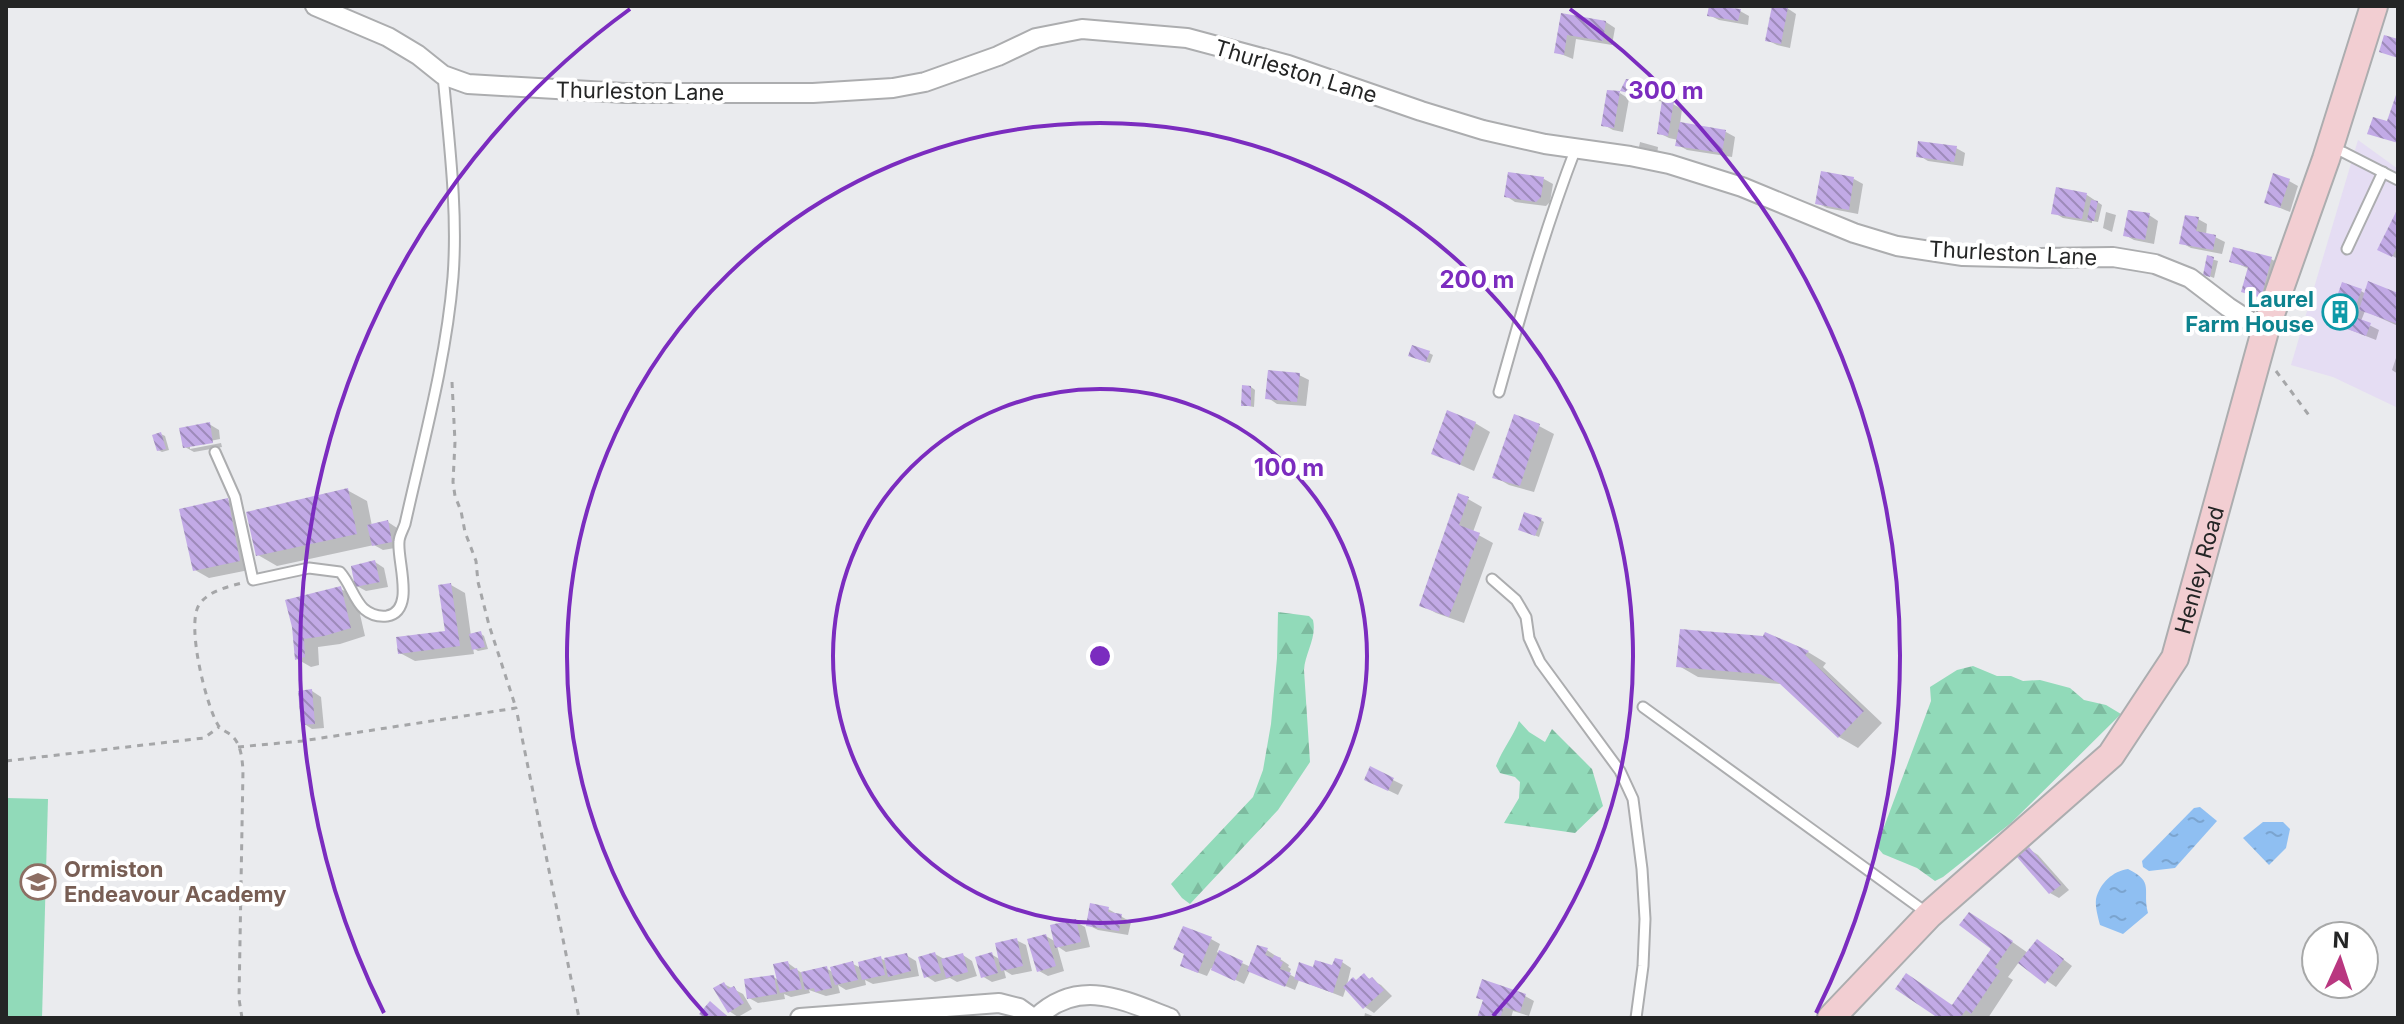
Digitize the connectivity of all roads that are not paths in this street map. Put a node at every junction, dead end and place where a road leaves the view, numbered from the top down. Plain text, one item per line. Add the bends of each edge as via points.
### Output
1 (315, 6) edge
2 (2374, 6) edge
3 (443, 75) junction
4 (1576, 148) junction
5 (2329, 148) junction
6 (2383, 172) junction
7 (2398, 180) edge
8 (2347, 249) dead end
9 (2264, 334) junction
10 (1499, 392) dead end
11 (215, 452) dead end
12 (1492, 579) dead end
13 (1643, 707) dead end
14 (1929, 915) junction
15 (800, 1018) edge
16 (1034, 1018) edge
17 (1170, 1018) edge
18 (1636, 1018) edge
19 (1831, 1018) edge

1 - 3 street, Thurleston Lane via 388,37
2 - 5 street, Henley Road
3 - 4 street, Thurleston Lane via 468,84 625,93 893,88 925,82 1036,38 1082,29 1187,38 1288,65 1483,130
3 - 11 lane via 453,276 428,424 398,540 404,592 400,608 391,616 374,616 361,607 340,572 309,568 253,580 235,497
4 - 9 street, Thurleston Lane via 1669,164 1897,246 1963,256 2113,257 2155,264 2190,278
4 - 10 lane
5 - 6 lane
5 - 9 street, Henley Road
6 - 7 lane
6 - 8 lane
9 - 14 street, Henley Road via 2175,658 2111,755
12 - 18 lane via 1516,600 1540,662 1620,771 1633,799 1645,919
13 - 14 lane
14 - 19 street, Henley Road
15 - 16 street via 999,1003
16 - 17 street via 1059,1001 1098,995

